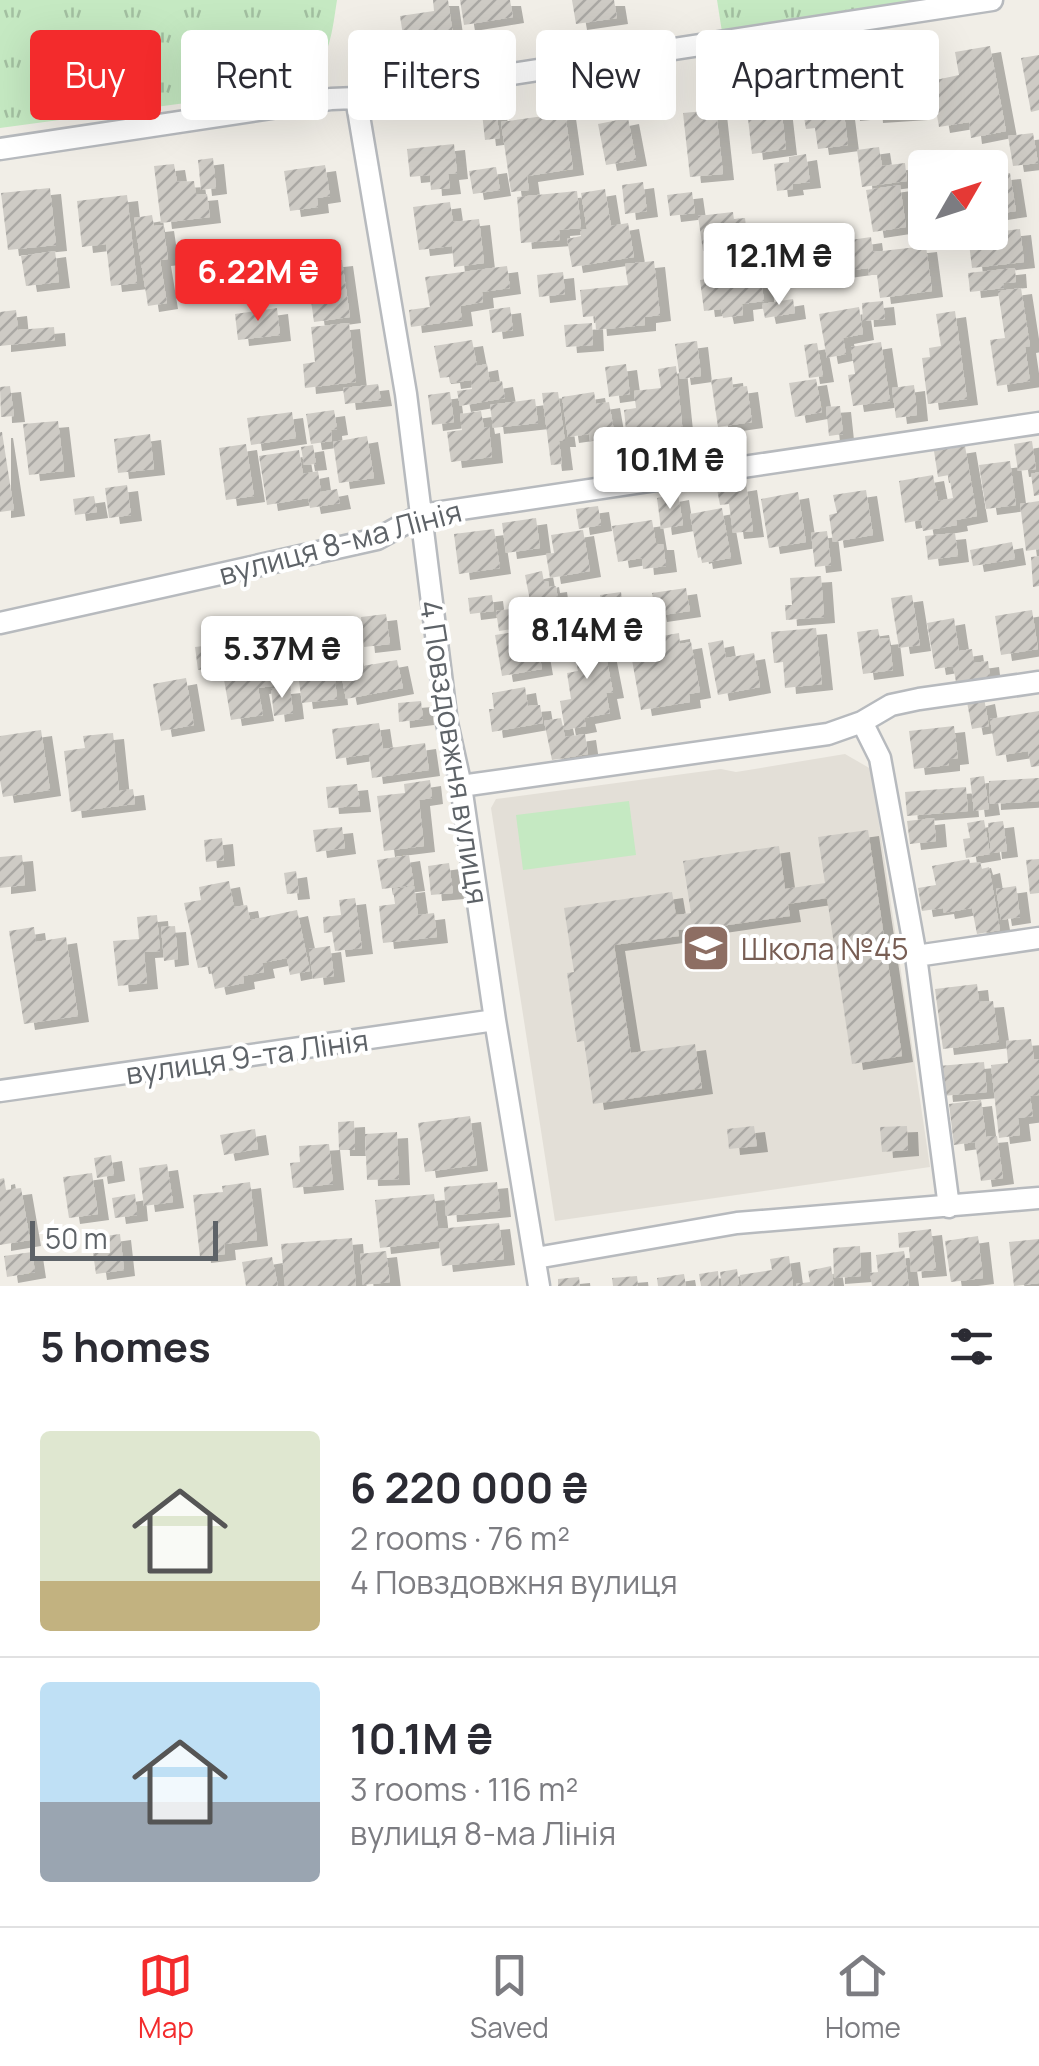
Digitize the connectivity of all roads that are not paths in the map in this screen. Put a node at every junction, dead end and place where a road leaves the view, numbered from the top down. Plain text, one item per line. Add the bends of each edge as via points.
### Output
1 (992, 0) edge
2 (516, 73) edge
3 (348, 99) edge
4 (360, 120) edge
5 (0, 149) edge
6 (1039, 424) edge
7 (421, 515) junction
8 (0, 623) edge
9 (1039, 682) edge
10 (862, 722) junction
11 (461, 786) junction
12 (1039, 938) edge
13 (916, 956) junction
14 (494, 1020) junction
15 (0, 1092) edge
16 (1039, 1198) edge
17 (949, 1207) junction
18 (536, 1258) junction
19 (539, 1286) edge

1 - 2 street
3 - 5 street
4 - 7 street, 4 Повздовжня вулиця
6 - 7 street, вулиця 8-ма Лінія
7 - 8 street, вулиця 8-ма Лінія via 377,539
7 - 11 street, 4 Повздовжня вулиця via 446,724
9 - 10 street via 919,699
10 - 11 street via 828,734
10 - 13 street via 880,758
11 - 14 street, 4 Повздовжня вулиця
12 - 13 street
13 - 17 street
14 - 15 street, вулиця 9-та Лінія
14 - 18 street, 4 Повздовжня вулиця
16 - 17 street
17 - 18 street via 737,1223
18 - 19 street, 4 Повздовжня вулиця

